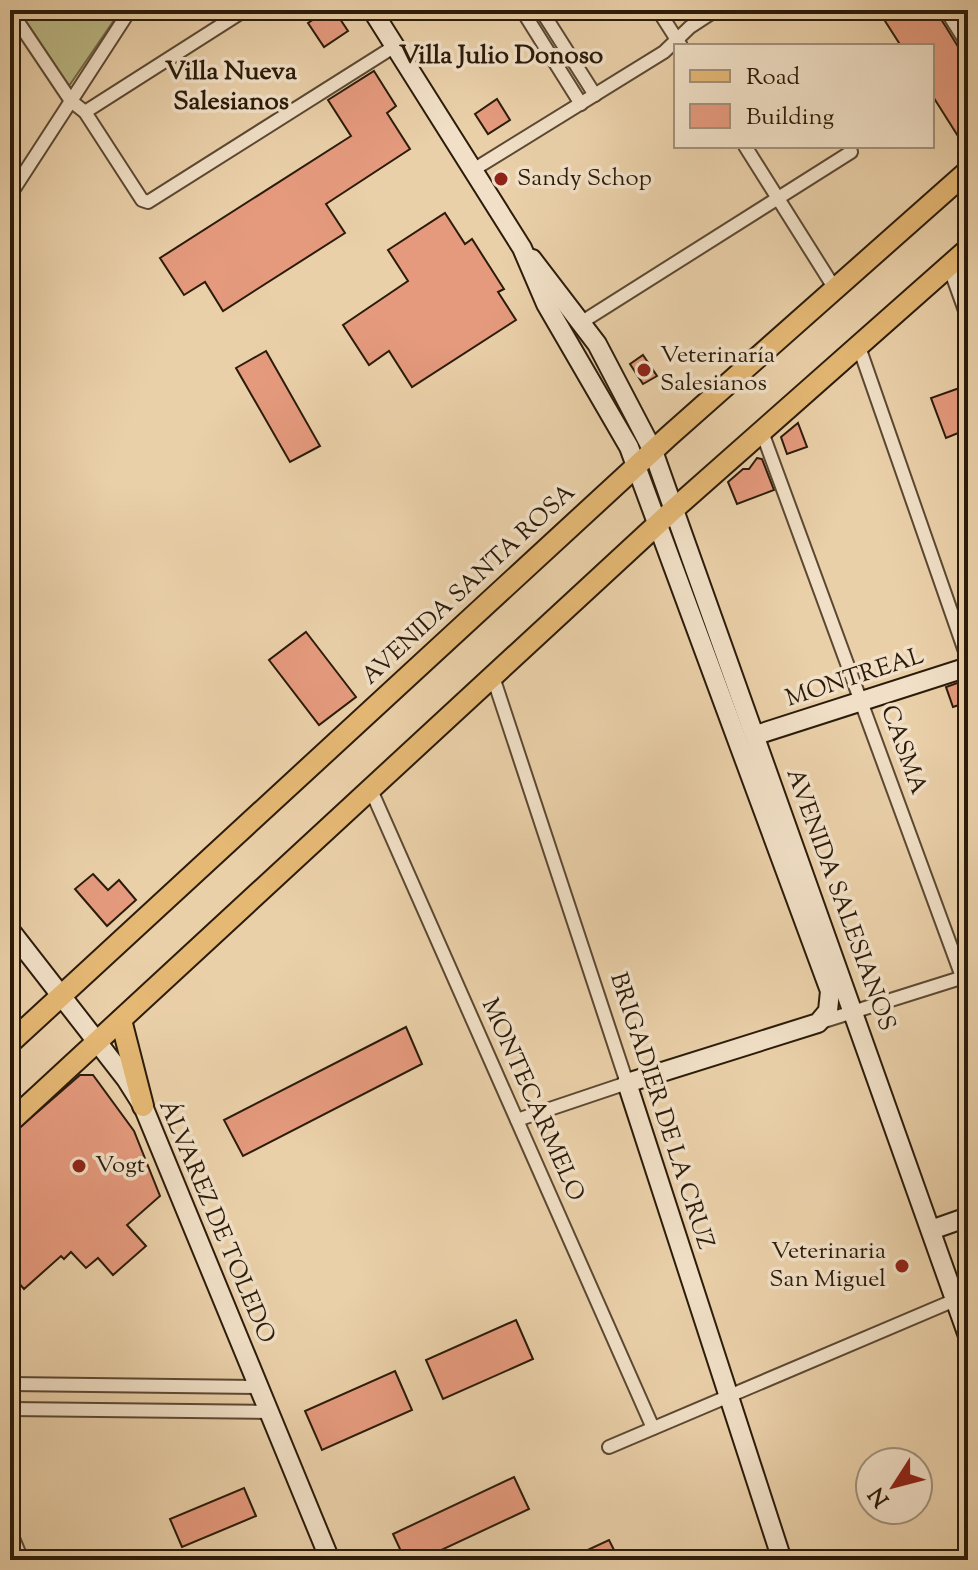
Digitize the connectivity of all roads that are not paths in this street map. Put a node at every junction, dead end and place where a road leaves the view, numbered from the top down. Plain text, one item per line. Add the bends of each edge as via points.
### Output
1 (10, 10) edge
2 (130, 10) edge
3 (245, 10) edge
4 (372, 10) edge
5 (522, 10) edge
6 (541, 10) edge
7 (658, 10) edge
8 (716, 10) edge
9 (946, 10) edge
10 (680, 44) edge
11 (968, 45) edge
12 (395, 46) junction
13 (674, 48) edge
14 (595, 95) junction
15 (71, 101) junction
16 (581, 104) junction
17 (85, 112) junction
18 (746, 148) edge
19 (851, 152) dead end
20 (473, 170) junction
21 (968, 171) edge
22 (10, 195) edge
23 (778, 198) junction
24 (522, 248) junction
25 (968, 249) edge
26 (949, 266) junction
27 (835, 289) junction
28 (968, 319) edge
29 (582, 322) junction
30 (859, 347) junction
31 (762, 432) junction
32 (653, 451) junction
33 (637, 465) junction
34 (666, 516) junction
35 (968, 660) edge
36 (968, 667) edge
37 (493, 677) junction
38 (862, 701) junction
39 (756, 735) junction
40 (371, 790) junction
41 (10, 930) edge
42 (965, 977) edge
43 (968, 993) edge
44 (62, 995) junction
45 (855, 1012) junction
46 (121, 1020) junction
47 (818, 1023) junction
48 (97, 1042) junction
49 (10, 1043) edge
50 (627, 1083) junction
51 (143, 1106) junction
52 (517, 1120) junction
53 (10, 1122) edge
54 (968, 1217) edge
55 (931, 1230) junction
56 (955, 1300) junction
57 (968, 1336) edge
58 (10, 1384) edge
59 (259, 1387) junction
60 (729, 1396) junction
61 (10, 1409) edge
62 (269, 1412) junction
63 (653, 1428) junction
64 (609, 1447) dead end
65 (10, 1531) edge
66 (22, 1560) edge
67 (330, 1560) edge
68 (782, 1560) edge

1 - 15 street
2 - 15 street
3 - 17 street
4 - 12 main road
5 - 16 street
6 - 14 street
7 - 10 street
8 - 10 street via 690,27
9 - 11 street
12 - 17 street via 148,202
12 - 20 main road
13 - 14 street
14 - 16 street
15 - 17 street
15 - 22 street
16 - 20 street
18 - 23 street
19 - 23 street
20 - 24 main road
21 - 27 main road, AVENIDA SANTA ROSA
23 - 27 street
23 - 29 street
24 - 29 main road, AVENIDA SALESIANOS
24 - 33 main road, AVENIDA SALESIANOS via 546,304
25 - 26 main road
26 - 28 street
26 - 30 main road
27 - 32 main road, AVENIDA SANTA ROSA
29 - 32 main road, AVENIDA SALESIANOS via 624,390
30 - 31 main road
30 - 35 street
31 - 34 main road
31 - 38 street, CASMA
32 - 33 main road, AVENIDA SANTA ROSA
32 - 34 main road, AVENIDA SALESIANOS via 663,480
33 - 34 main road, AVENIDA SALESIANOS via 648,494
33 - 44 main road, AVENIDA SANTA ROSA
34 - 37 main road
34 - 39 main road, AVENIDA SALESIANOS
34 - 47 main road, AVENIDA SALESIANOS via 828,985 830,1005
36 - 38 main road, MONTREAL
37 - 40 main road
37 - 50 street, BRIGADIER DE LA CRUZ
38 - 39 main road, MONTREAL
38 - 42 street, CASMA
39 - 45 main road, AVENIDA SALESIANOS
40 - 46 main road
40 - 52 street, MONTECARMELO
41 - 44 main road, ÁLVAREZ DE TOLEDO
42 - 43 street, CASMA
42 - 45 street
44 - 48 main road, ÁLVAREZ DE TOLEDO
44 - 49 main road, AVENIDA SANTA ROSA
45 - 47 street
45 - 55 main road, AVENIDA SALESIANOS
46 - 48 main road
46 - 51 main road
47 - 50 main road
48 - 51 main road, ÁLVAREZ DE TOLEDO
48 - 53 main road
50 - 52 street
50 - 60 main road, BRIGADIER DE LA CRUZ
51 - 59 main road, ÁLVAREZ DE TOLEDO
52 - 63 street, MONTECARMELO
54 - 55 main road
55 - 56 main road, AVENIDA SALESIANOS
56 - 57 main road, AVENIDA SALESIANOS
56 - 60 street
58 - 59 street
59 - 62 main road, ÁLVAREZ DE TOLEDO
60 - 63 street
60 - 68 main road, BRIGADIER DE LA CRUZ
61 - 62 street
62 - 67 main road, ÁLVAREZ DE TOLEDO
63 - 64 street
65 - 66 street

